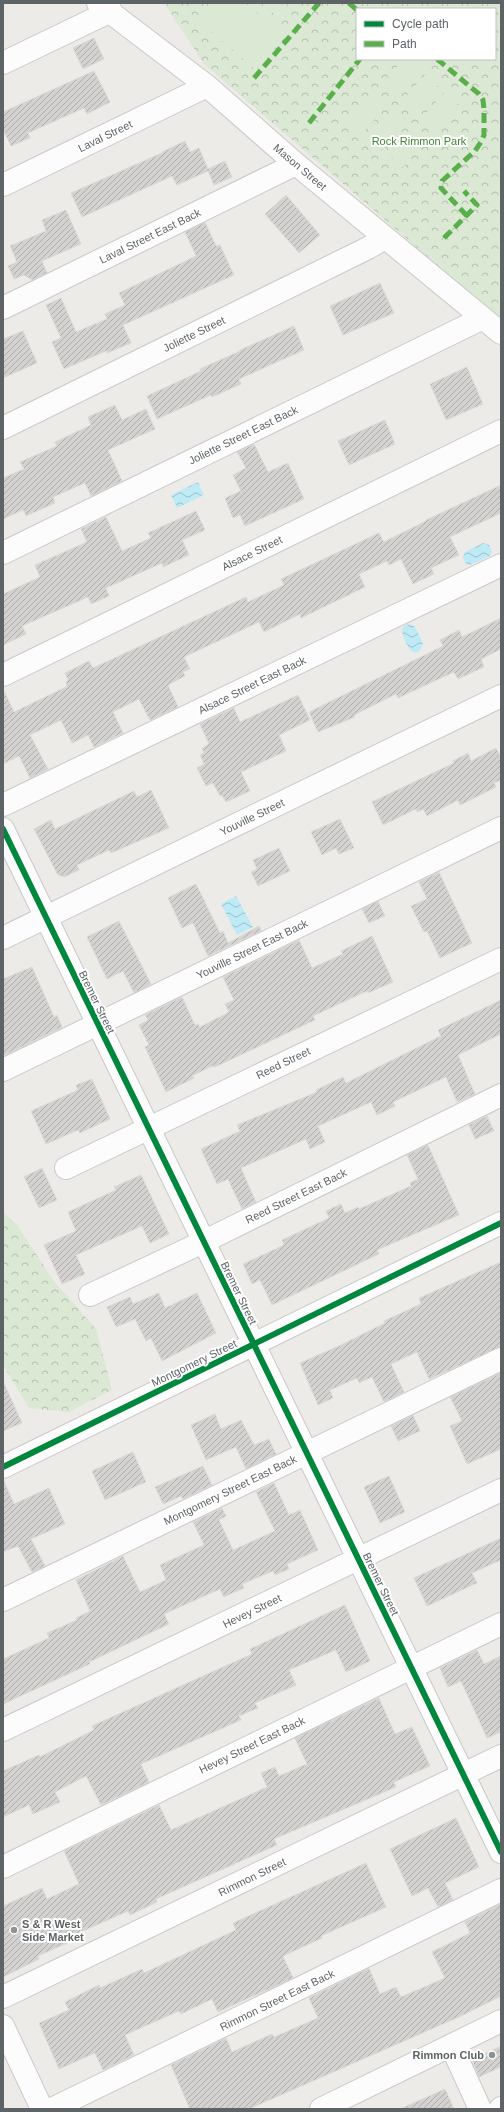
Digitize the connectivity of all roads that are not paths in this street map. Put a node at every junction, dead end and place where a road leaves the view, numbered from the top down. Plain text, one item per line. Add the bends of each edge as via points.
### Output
1 (104, 7) edge
2 (3, 63) edge
3 (207, 86) junction
4 (296, 164) junction
5 (3, 185) edge
6 (385, 238) junction
7 (3, 308) edge
8 (483, 318) junction
9 (501, 333) edge
10 (3, 428) edge
11 (501, 431) edge
12 (3, 553) edge
13 (501, 565) edge
14 (3, 675) edge
15 (501, 696) edge
16 (3, 805) edge
17 (501, 828) edge
18 (3, 829) edge
19 (45, 918) junction
20 (3, 938) edge
21 (501, 959) edge
22 (97, 1024) junction
23 (3, 1070) edge
24 (501, 1095) edge
25 (148, 1128) junction
26 (66, 1168) dead end
27 (501, 1223) edge
28 (203, 1242) junction
29 (90, 1294) dead end
30 (254, 1346) junction
31 (501, 1359) edge
32 (306, 1453) junction
33 (3, 1467) edge
34 (501, 1490) edge
35 (358, 1560) junction
36 (3, 1600) edge
37 (501, 1624) edge
38 (411, 1667) junction
39 (3, 1730) edge
40 (501, 1756) edge
41 (463, 1775) junction
42 (501, 1852) edge
43 (3, 1867) edge
44 (501, 1890) edge
45 (3, 1997) edge
46 (501, 2021) edge
47 (3, 2026) edge
48 (451, 2045) junction
49 (42, 2109) edge
50 (52, 2109) edge
51 (321, 2109) edge
52 (480, 2109) edge

1 - 2 street
1 - 3 street, Mason Street
3 - 4 street, Mason Street
3 - 5 street, Laval Street
4 - 6 street, Mason Street
4 - 7 street, Laval Street East Back
6 - 8 street, Mason Street
6 - 10 street, Joliette Street
8 - 9 street, Mason Street
8 - 12 street, Joliette Street East Back
11 - 14 street, Alsace Street
13 - 16 street, Alsace Street East Back
15 - 19 street, Youville Street
17 - 22 street, Youville Street East Back
18 - 19 street, Bremer Street
19 - 20 street, Youville Street
19 - 22 street, Bremer Street
21 - 25 street, Reed Street
22 - 23 street, Youville Street East Back
22 - 25 street, Bremer Street
24 - 28 street, Reed Street East Back
25 - 26 street, Reed Street
25 - 28 street, Bremer Street
27 - 30 street, Montgomery Street
28 - 29 street, Reed Street East Back
28 - 30 street, Bremer Street
30 - 32 street, Bremer Street
30 - 33 street, Montgomery Street
31 - 32 street, Montgomery Street East Back
32 - 35 street, Bremer Street
32 - 36 street, Montgomery Street East Back
34 - 35 street, Hevey Street
35 - 38 street, Bremer Street
35 - 39 street, Hevey Street
37 - 38 street, Hevey Street East Back
38 - 41 street, Bremer Street
38 - 43 street, Hevey Street East Back
40 - 41 street, Rimmon Street
41 - 42 street, Bremer Street
41 - 45 street, Rimmon Street
44 - 50 street, Rimmon Street East Back
46 - 48 street
47 - 49 street
48 - 51 street
48 - 52 street

